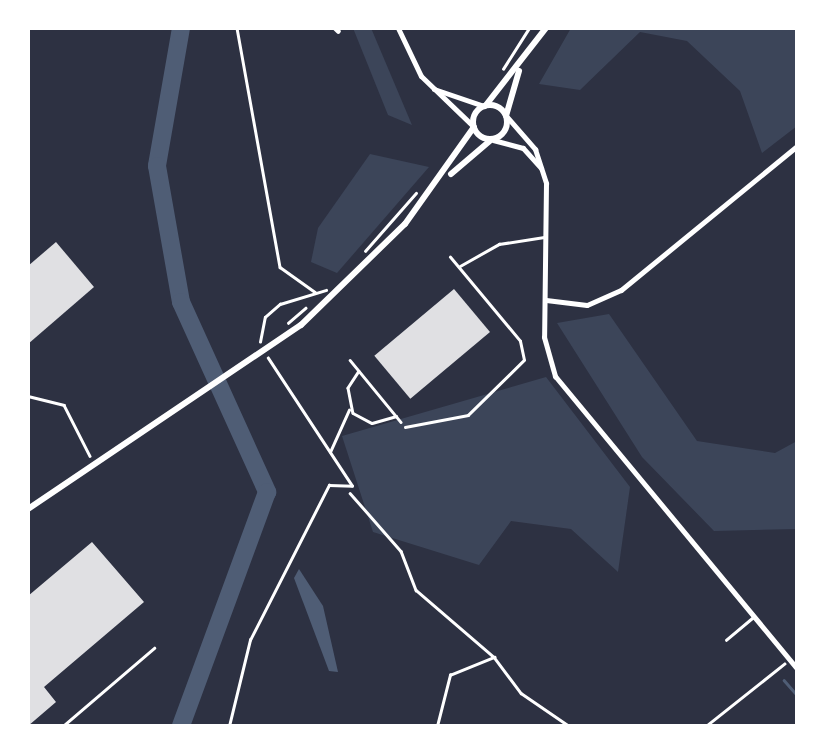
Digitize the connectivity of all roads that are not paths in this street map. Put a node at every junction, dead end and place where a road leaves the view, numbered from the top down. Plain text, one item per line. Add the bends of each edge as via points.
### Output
1 (398, 28) edge
2 (546, 28) edge
3 (524, 60) junction
4 (427, 84) junction
5 (485, 106) junction
6 (507, 116) junction
7 (473, 127) junction
8 (492, 140) junction
9 (798, 145) edge
10 (545, 175) junction
11 (442, 181) junction
12 (546, 237) junction
13 (450, 257) dead end
14 (458, 267) junction
15 (546, 300) junction
16 (405, 427) road end
17 (28, 508) edge
18 (753, 617) junction
19 (726, 640) dead end
20 (154, 648) dead end
21 (798, 670) edge
22 (63, 726) edge

1 - 4 street
2 - 3 main road
3 - 5 main road
3 - 6 main road
4 - 5 street
4 - 7 street
5 - 6 main road
5 - 7 main road
6 - 8 main road
6 - 10 street
7 - 8 main road
7 - 11 main road
8 - 10 street via 523,148
8 - 11 main road
9 - 15 street via 622,290 587,305
10 - 12 street
11 - 17 main road via 269,351
12 - 14 lane via 499,244
12 - 15 street
13 - 14 lane
14 - 16 lane via 520,341 524,360 468,415
15 - 18 street via 546,348 567,397
18 - 19 lane
18 - 21 street
20 - 22 lane

